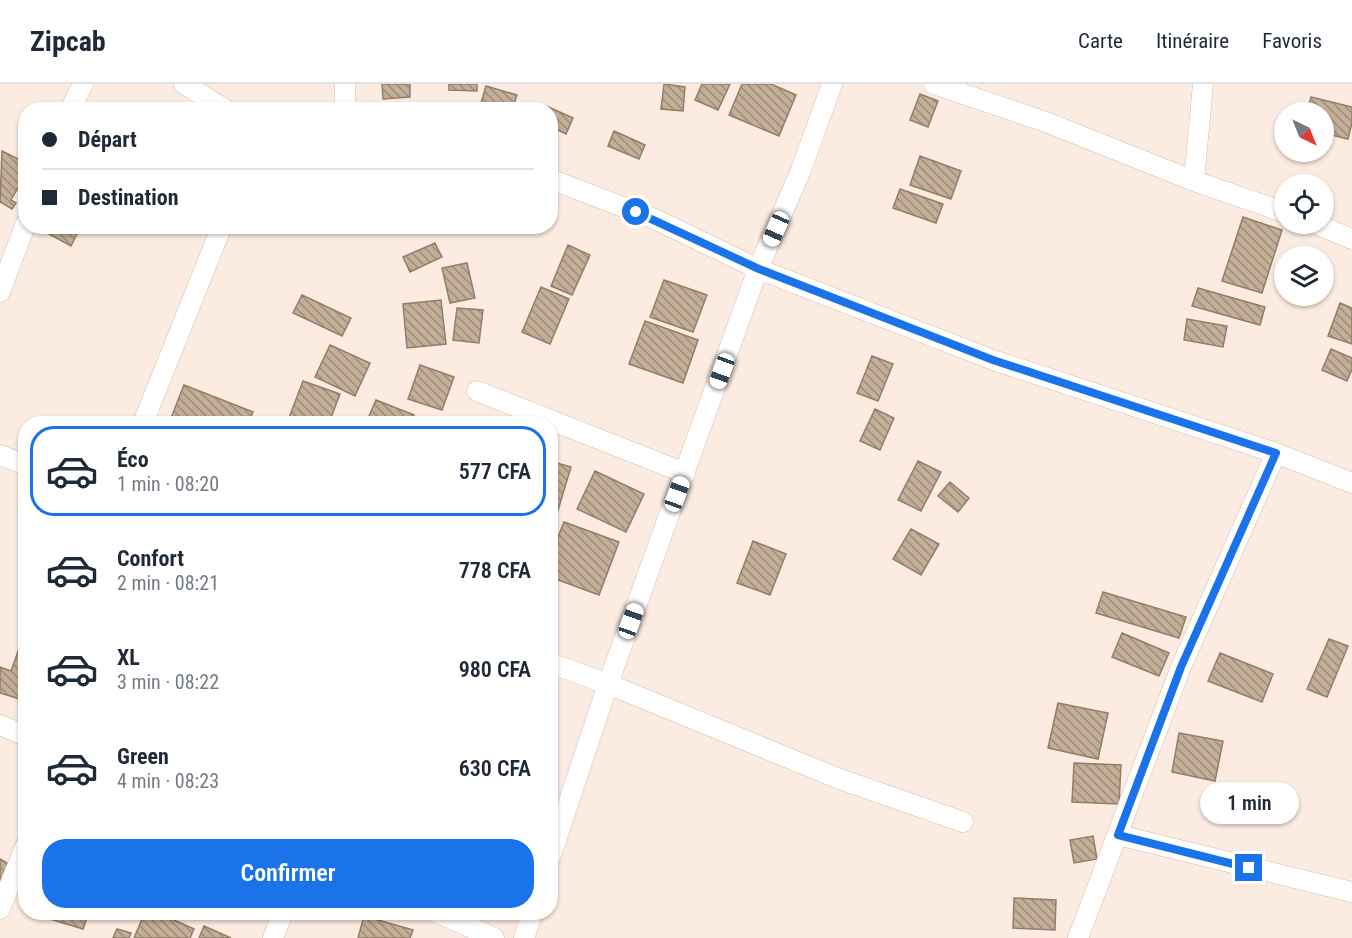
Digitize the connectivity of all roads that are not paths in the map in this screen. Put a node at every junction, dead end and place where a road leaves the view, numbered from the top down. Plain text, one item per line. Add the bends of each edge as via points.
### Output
1 (83, 84) edge
2 (184, 84) edge
3 (345, 84) edge
4 (832, 84) edge
5 (934, 84) edge
6 (1203, 84) edge
7 (74, 102) edge
8 (213, 102) edge
9 (345, 102) edge
10 (1194, 181) junction
11 (558, 182) edge
12 (1274, 209) edge
13 (1334, 232) edge
14 (22, 234) edge
15 (219, 234) edge
16 (1352, 239) edge
17 (759, 269) junction
18 (0, 292) edge
19 (477, 391) dead end
20 (146, 416) edge
21 (540, 416) edge
22 (558, 423) edge
23 (1276, 453) junction
24 (0, 455) edge
25 (18, 462) edge
26 (685, 473) junction
27 (1352, 483) edge
28 (558, 666) edge
29 (608, 684) junction
30 (0, 725) edge
31 (18, 730) edge
32 (963, 822) dead end
33 (558, 834) edge
34 (1118, 835) junction
35 (18, 865) edge
36 (1352, 892) edge
37 (0, 909) edge
38 (280, 920) edge
39 (454, 920) edge
40 (530, 920) edge
41 (273, 938) edge
42 (494, 938) edge
43 (524, 938) edge
44 (1078, 938) edge

1 - 7 street
2 - 8 street
3 - 9 street
4 - 17 street
5 - 10 street
6 - 10 street
10 - 12 street
11 - 17 street via 657,220
13 - 16 street
14 - 18 street
15 - 20 street
17 - 23 street via 993,360
17 - 26 street
19 - 21 street
22 - 26 street
23 - 27 street
23 - 34 street via 1181,667
24 - 25 street
26 - 29 street
28 - 29 street
29 - 32 street via 837,778
29 - 33 street
30 - 31 street
34 - 36 street
34 - 44 street
35 - 37 street
38 - 41 street
39 - 42 street
40 - 43 street

